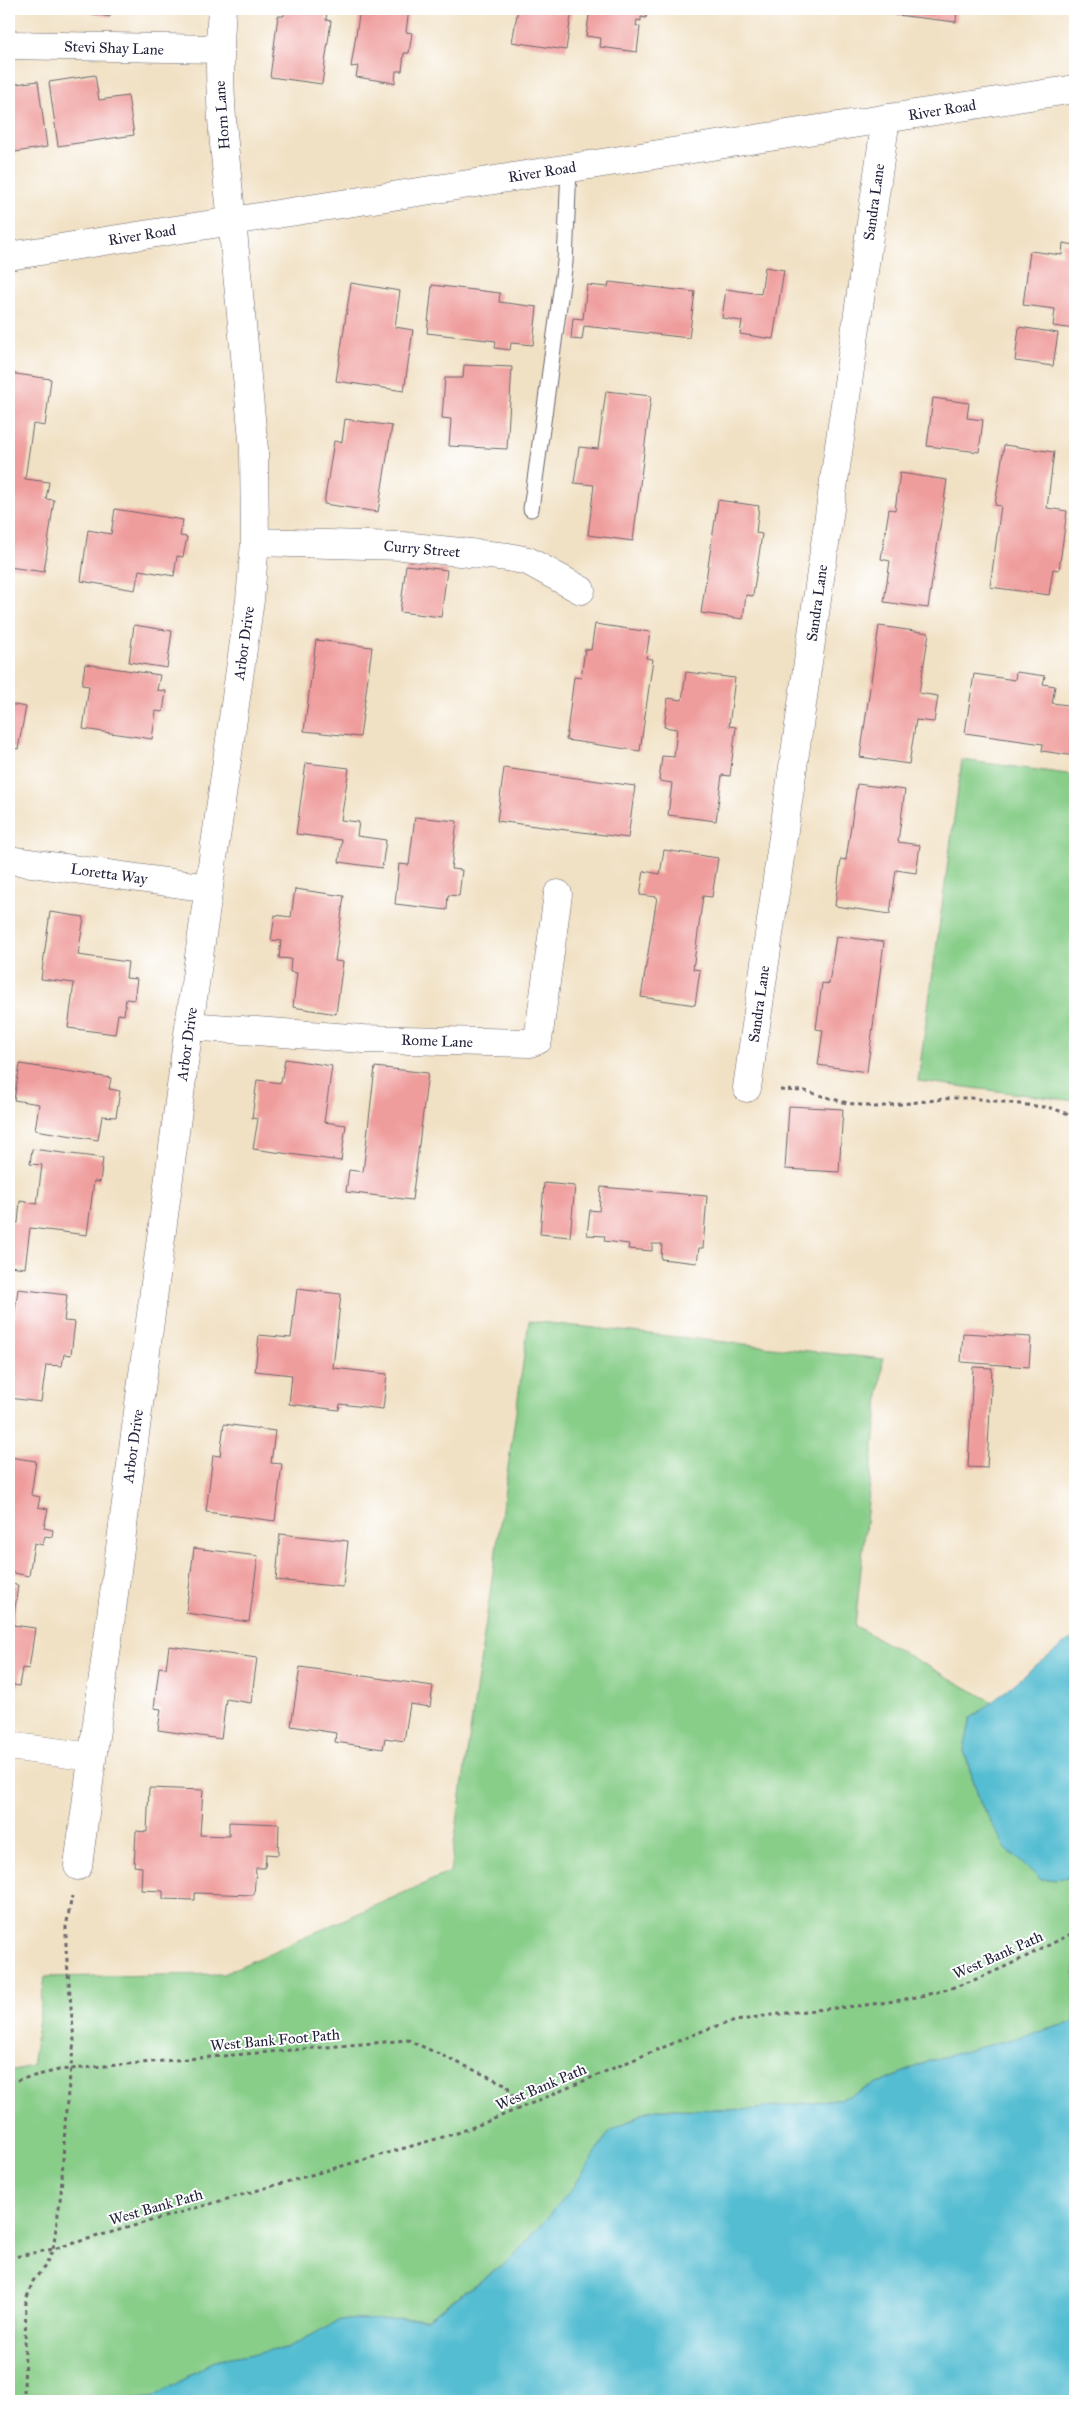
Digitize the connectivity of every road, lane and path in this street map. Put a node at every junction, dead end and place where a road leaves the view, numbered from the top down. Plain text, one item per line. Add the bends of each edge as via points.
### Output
1 (222, 9) edge
2 (9, 45) edge
3 (218, 49) junction
4 (1075, 89) edge
5 (886, 118) junction
6 (569, 168) junction
7 (232, 221) junction
8 (9, 256) edge
9 (531, 509) dead end
10 (255, 542) junction
11 (581, 590) dead end
12 (9, 860) edge
13 (210, 888) junction
14 (558, 894) dead end
15 (189, 1026) junction
16 (747, 1088) joint
17 (1075, 1116) edge
18 (9, 1746) edge
19 (92, 1757) junction
20 (78, 1866) joint
21 (1075, 1932) edge
22 (71, 2069) junction
23 (9, 2082) edge
24 (519, 2110) junction
25 (53, 2249) junction
26 (9, 2258) edge
27 (24, 2394) dead end

1 - 3 street, Horn Lane
2 - 3 street, Stevi Shay Lane
3 - 7 street, Horn Lane via 220,112
4 - 5 street, River Road
5 - 6 street, River Road
5 - 16 street, Sandra Lane
6 - 7 street, River Road
6 - 9 lane via 565,262
7 - 8 street, River Road
7 - 10 street, Arbor Drive via 254,449
10 - 11 street, Curry Street via 403,546 508,557 528,561
10 - 13 street, Arbor Drive via 250,600
12 - 13 street, Loretta Way
13 - 15 street, Arbor Drive
14 - 15 street, Rome Lane via 538,1040 530,1043 363,1039
15 - 19 street, Arbor Drive
16 - 17 path via 806,1091 875,1107 953,1098 980,1099 1050,1108
18 - 19 street
19 - 20 street, Arbor Drive
20 - 22 path via 66,1927 74,2022
21 - 24 path, West Bank Path via 971,1982 930,1994 839,2009 754,2017 718,2026
22 - 23 path, West Bank Foot Path
22 - 24 path, West Bank Foot Path via 408,2040 507,2084
22 - 25 path
24 - 25 path, West Bank Path via 458,2133
25 - 26 path, West Bank Path
25 - 27 path via 46,2265 33,2280 26,2300

